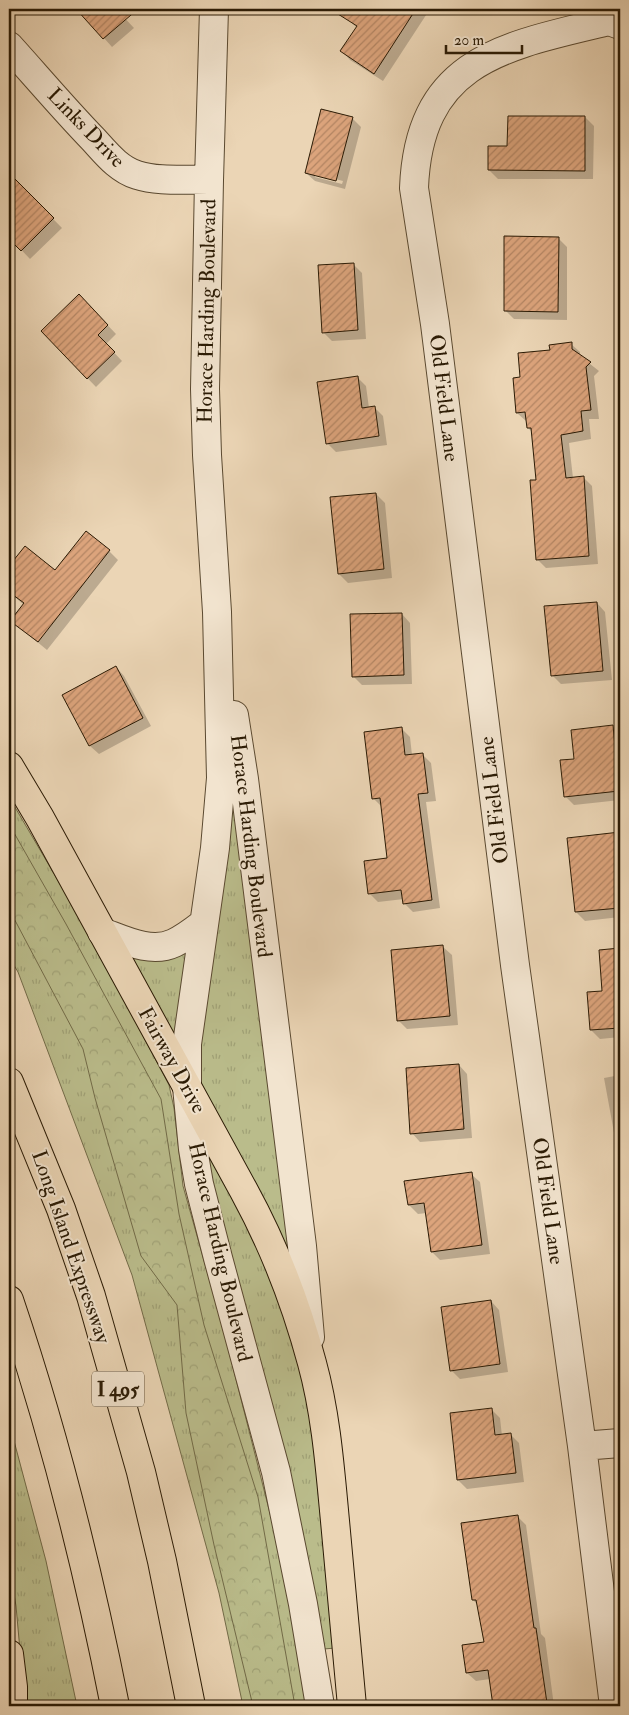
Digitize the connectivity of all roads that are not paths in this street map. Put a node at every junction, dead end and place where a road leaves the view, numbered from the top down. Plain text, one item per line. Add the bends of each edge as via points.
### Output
1 (214, 9) edge
2 (614, 18) edge
3 (9, 46) edge
4 (209, 180) junction
5 (218, 612) junction
6 (9, 766) edge
7 (204, 923) junction
8 (102, 932) junction
9 (9, 1082) edge
10 (187, 1087) junction
11 (9, 1300) edge
12 (312, 1364) junction
13 (620, 1443) edge
14 (582, 1446) junction
15 (9, 1654) edge
16 (13, 1706) edge
17 (115, 1706) edge
18 (191, 1706) edge
19 (320, 1706) edge
20 (352, 1706) edge
21 (614, 1706) edge

1 - 4 street, Horace Harding Boulevard
2 - 14 street, Old Field Lane via 518,45 487,58 460,75 431,113 414,172 515,966
3 - 4 street, Links Drive via 74,120 127,172 158,179
4 - 5 street, Horace Harding Boulevard via 205,414
5 - 7 street, Horace Harding Boulevard via 221,778
5 - 12 street, Horace Harding Boulevard via 246,788 302,1246
6 - 8 main road, Fairway Drive
7 - 8 street via 173,944 163,946 142,946
7 - 10 street, Horace Harding Boulevard via 187,1044
8 - 10 main road, Fairway Drive
9 - 18 main road, Long Island Expressway / I 495 via 61,1209 97,1313 141,1472
10 - 12 main road, Fairway Drive via 271,1243
10 - 19 street, Horace Harding Boulevard via 199,1184 276,1472
11 - 17 main road via 67,1493
12 - 20 main road, Horace Harding Boulevard via 331,1484
13 - 14 street
14 - 21 street, Old Field Lane
15 - 16 main road

